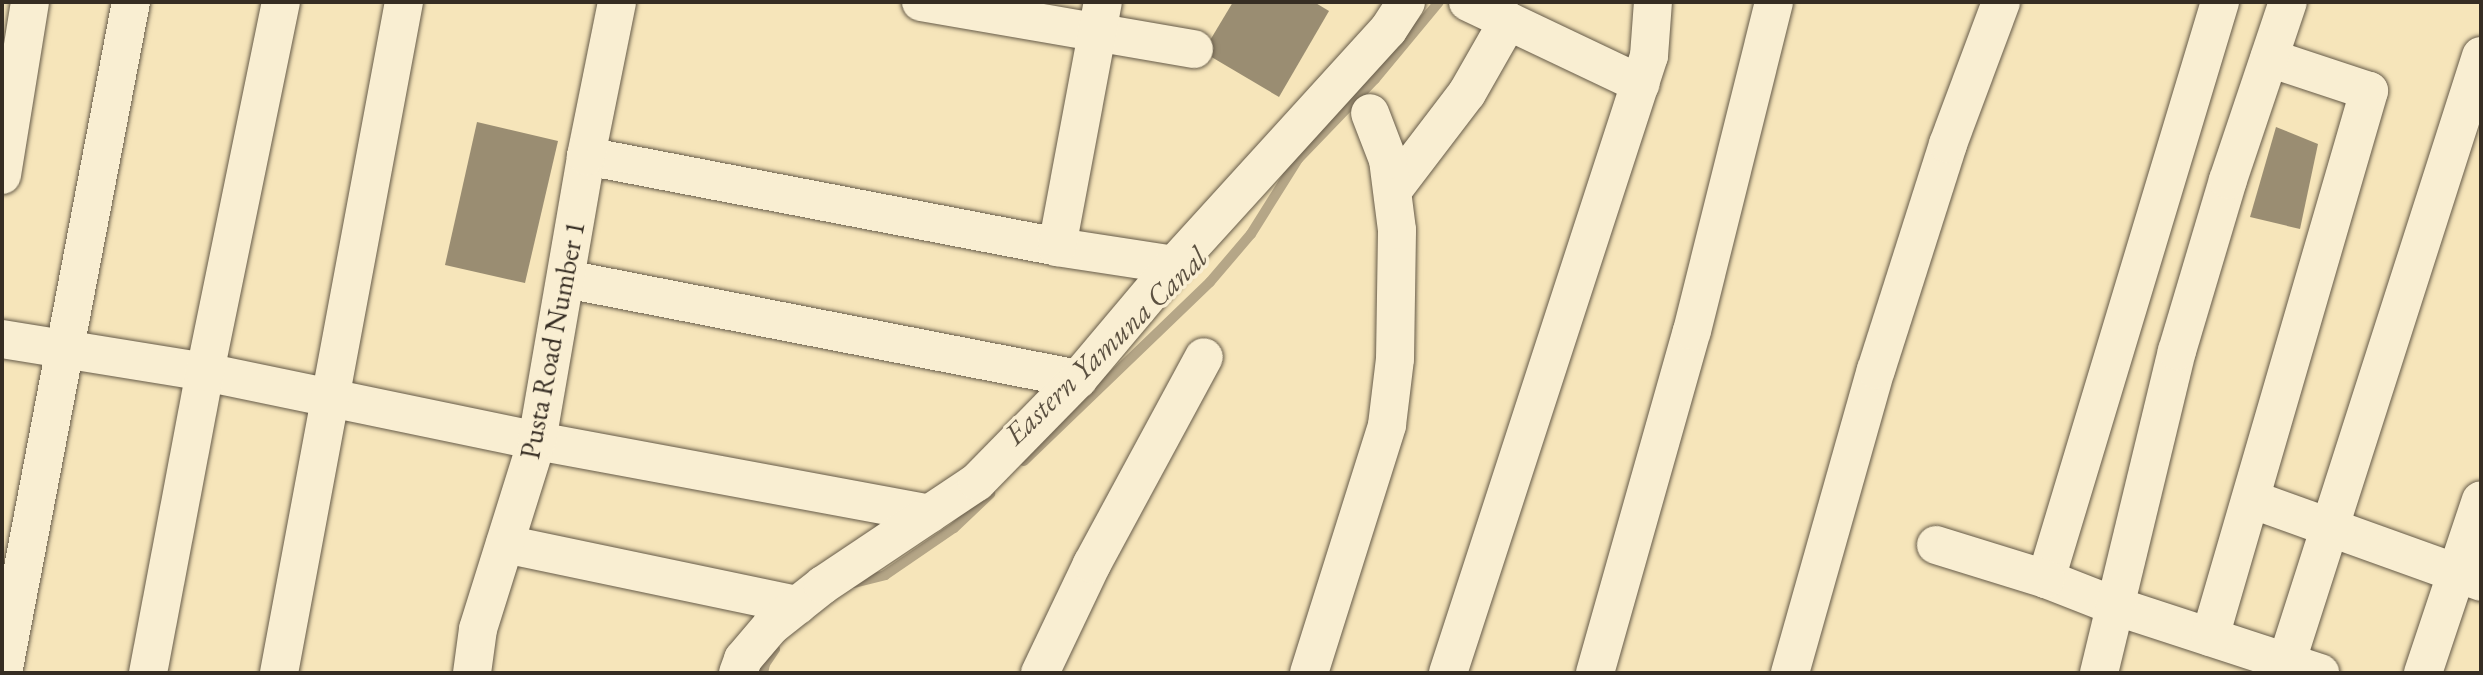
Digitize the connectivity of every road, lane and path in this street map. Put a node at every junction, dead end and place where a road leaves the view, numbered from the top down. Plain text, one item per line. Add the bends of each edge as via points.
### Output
1 (30, 2) edge
2 (131, 2) edge
3 (281, 2) edge
4 (404, 2) edge
5 (617, 2) edge
6 (921, 2) edge
7 (1406, 2) edge
8 (1468, 2) edge
9 (1653, 2) edge
10 (1774, 2) edge
11 (1996, 2) edge
12 (2220, 2) edge
13 (2288, 2) edge
14 (1100, 17) edge
15 (1508, 21) junction
16 (1194, 49) dead end
17 (2481, 56) edge
18 (2269, 58) junction
19 (1641, 84) junction
20 (1370, 113) dead end
21 (586, 156) junction
22 (2, 175) edge
23 (1393, 190) junction
24 (1058, 247) junction
25 (1174, 265) junction
26 (566, 279) junction
27 (2, 339) edge
28 (65, 350) junction
29 (1205, 357) dead end
30 (205, 372) junction
31 (1078, 379) junction
32 (329, 400) junction
33 (537, 441) junction
34 (2251, 499) junction
35 (2481, 500) edge
36 (929, 514) junction
37 (2331, 526) junction
38 (505, 544) junction
39 (1936, 545) dead end
40 (2469, 578) edge
41 (2046, 579) junction
42 (798, 605) junction
43 (2116, 606) junction
44 (2210, 637) junction
45 (2297, 670) edge
46 (3, 673) edge
47 (148, 673) edge
48 (279, 673) edge
49 (472, 673) edge
50 (737, 673) edge
51 (1040, 673) edge
52 (1309, 673) edge
53 (1448, 673) edge
54 (1595, 673) edge
55 (1790, 673) edge
56 (2099, 673) edge
57 (2423, 673) edge

1 - 22 street
2 - 28 street
3 - 30 street
4 - 32 street
5 - 21 street, Pusta Road Number 1
6 - 14 street
7 - 25 street via 1388,30
8 - 15 street
9 - 19 street via 1650,56
10 - 54 street via 1692,331
11 - 55 street via 1876,370
12 - 41 street
13 - 18 street
14 - 16 street
14 - 24 street
15 - 19 street
15 - 23 street via 1467,93
17 - 37 street
18 - 34 street via 2370,91
18 - 43 street via 2177,351
19 - 53 street
20 - 23 street via 1388,160
21 - 24 street
21 - 26 street, Pusta Road Number 1
23 - 52 street via 1397,309 1387,425
24 - 25 street
25 - 31 street
26 - 31 street
26 - 33 street, Pusta Road Number 1
27 - 28 street
28 - 30 street
28 - 46 street
29 - 51 street via 1091,564
30 - 32 street
30 - 47 street
31 - 36 street via 977,482
32 - 33 street
32 - 48 street
33 - 36 street
33 - 38 street, Pusta Road Number 1
34 - 37 street
34 - 44 street
35 - 40 street
36 - 42 street
37 - 40 street
37 - 45 street
38 - 42 street
38 - 49 street, Pusta Road Number 1 via 478,629
39 - 41 street
40 - 57 street
41 - 43 street
42 - 50 street via 771,626
43 - 44 street
43 - 56 street
44 - 45 street

